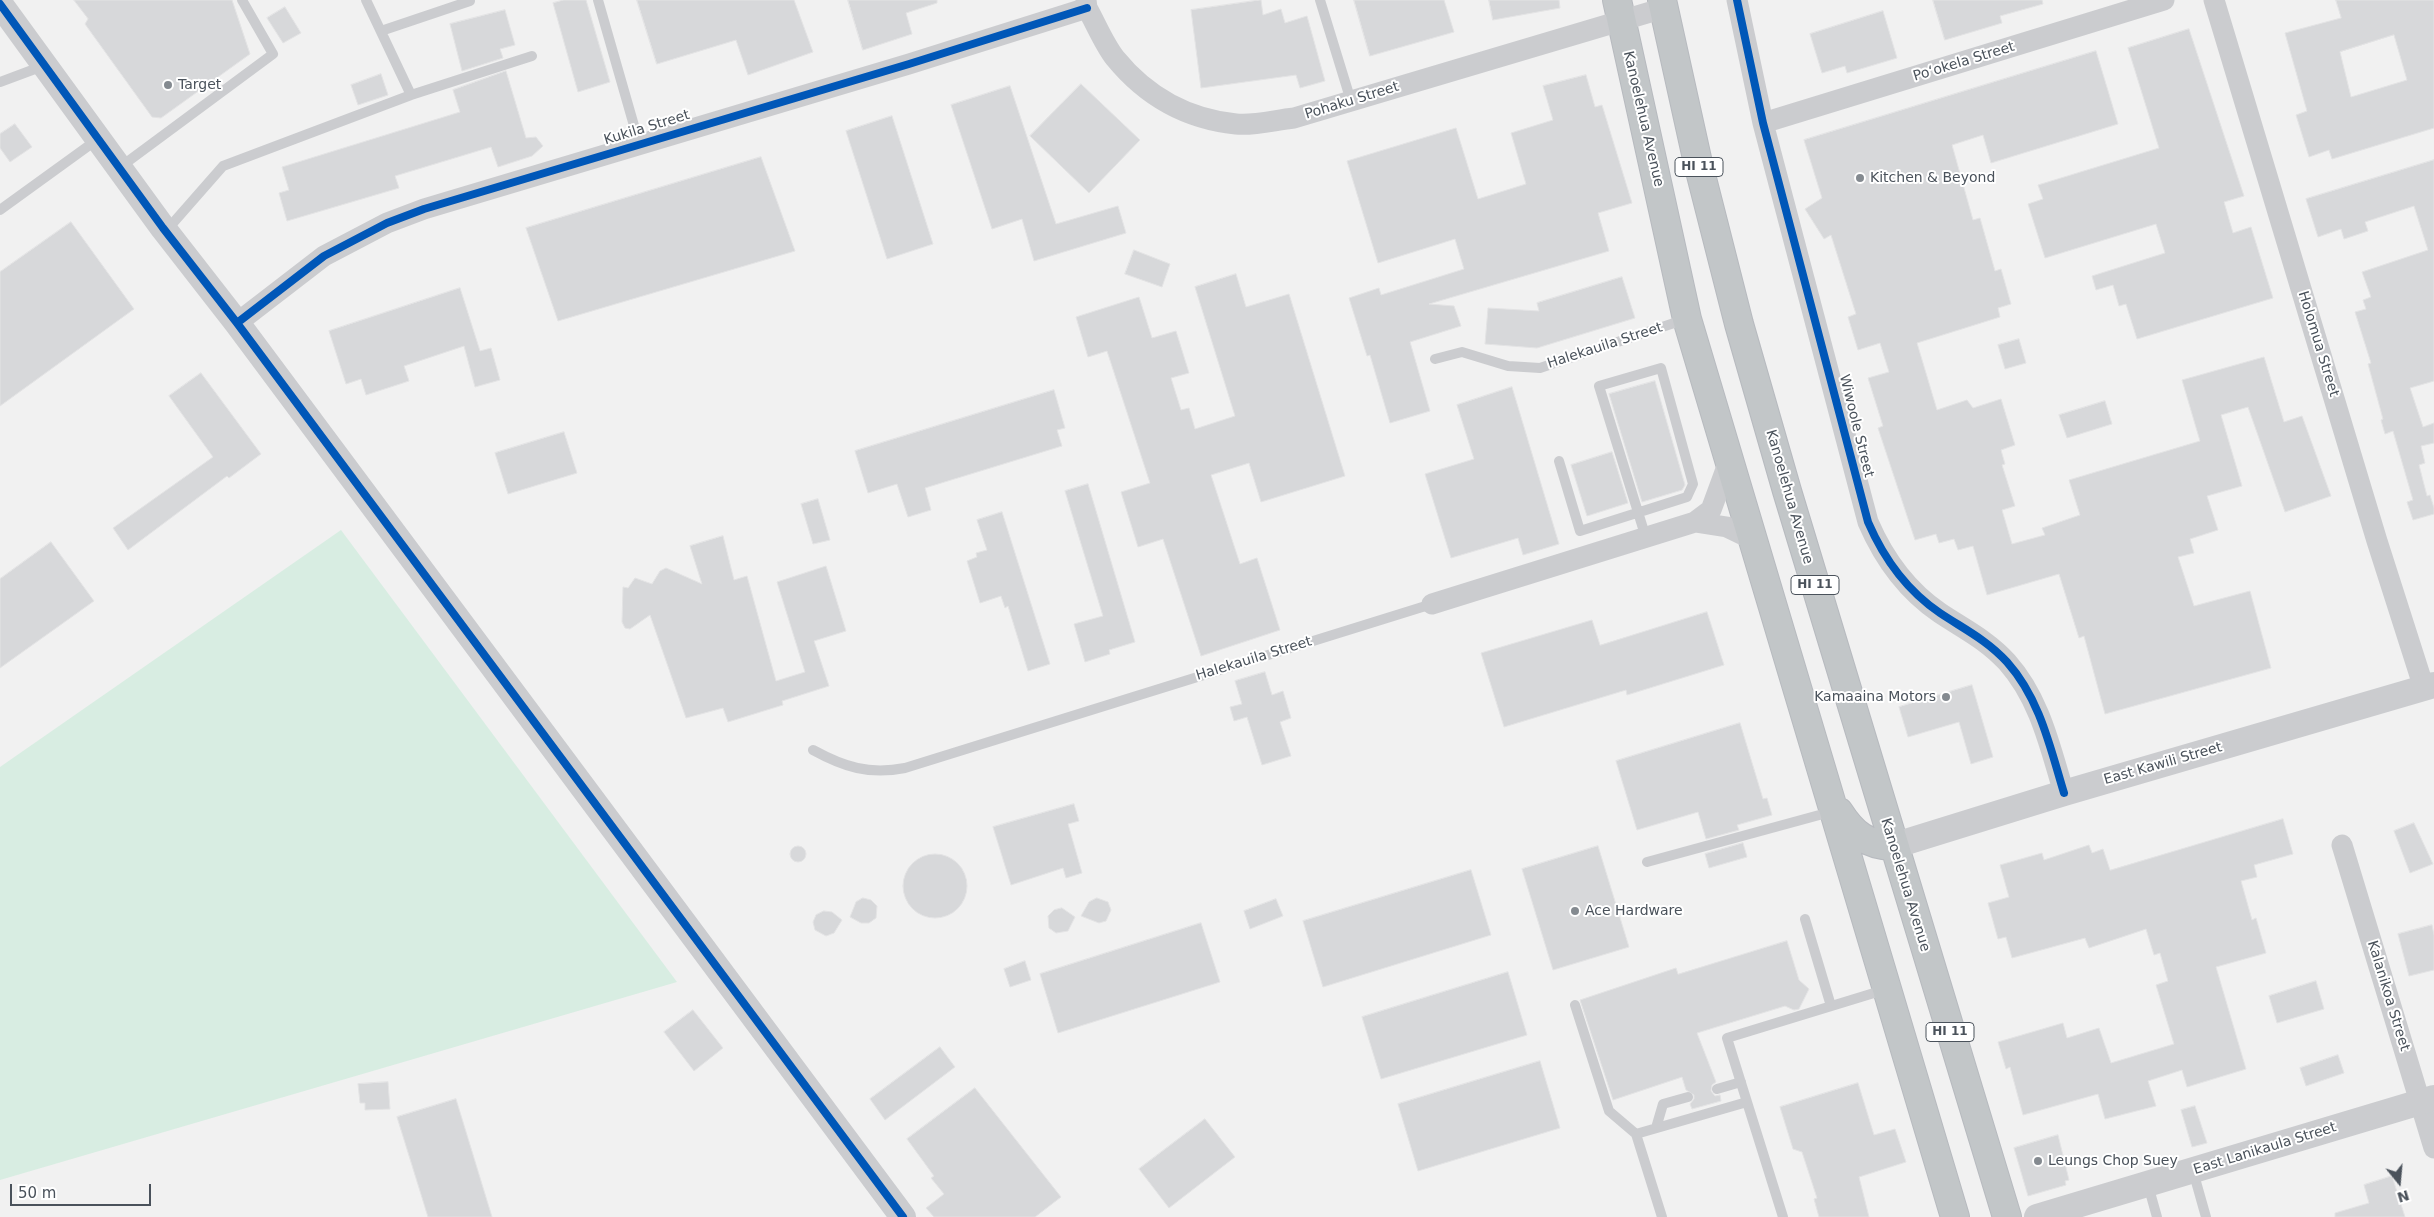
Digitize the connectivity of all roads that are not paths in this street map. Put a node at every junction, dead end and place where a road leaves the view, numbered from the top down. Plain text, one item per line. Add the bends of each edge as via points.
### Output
1 (242, 0) edge
2 (366, 0) edge
3 (598, 0) edge
4 (1320, 0) edge
5 (1737, 0) edge
6 (2164, 0) edge
7 (2214, 0) edge
8 (470, 1) edge
9 (0, 4) edge
10 (1087, 4) edge
11 (1663, 4) edge
12 (1619, 11) edge
13 (381, 31) junction
14 (532, 56) dead end
15 (44, 65) junction
16 (0, 82) edge
17 (411, 95) junction
18 (1351, 101) junction
19 (1763, 123) junction
20 (98, 138) junction
21 (639, 143) junction
22 (119, 168) junction
23 (0, 210) edge
24 (166, 231) junction
25 (1688, 319) junction
26 (237, 323) junction
27 (1435, 358) dead end
28 (1559, 461) dead end
29 (1729, 462) junction
30 (1638, 513) junction
31 (1695, 522) junction
32 (1646, 538) junction
33 (1754, 540) junction
34 (1432, 604) joint
35 (2429, 686) edge
36 (814, 750) dead end
37 (2064, 793) junction
38 (1835, 807) junction
39 (2342, 845) dead end
40 (1893, 846) junction
41 (1647, 862) dead end
42 (1864, 907) junction
43 (1805, 920) dead end
44 (1888, 989) junction
45 (1575, 1005) dead end
46 (1831, 1006) junction
47 (1741, 1082) junction
48 (1718, 1089) dead end
49 (1688, 1097) dead end
50 (2427, 1100) edge
51 (1747, 1102) junction
52 (1656, 1128) junction
53 (1636, 1134) junction
54 (2434, 1148) edge
55 (2192, 1171) junction
56 (2148, 1184) junction
57 (1951, 1213) edge
58 (903, 1217) edge
59 (1662, 1217) edge
60 (1783, 1217) edge
61 (2007, 1217) edge
62 (2038, 1217) edge
63 (2157, 1217) edge
64 (2206, 1217) edge

1 - 22 lane via 273,54
2 - 13 lane
3 - 21 lane
4 - 18 lane
5 - 19 street, Wiwoole Street
6 - 19 street, Po‘okela Street
7 - 35 street, Holomua Street via 2377,541
8 - 13 lane
9 - 15 street
10 - 18 street, Pohaku Street via 1114,57 1137,82 1162,101 1197,117 1238,124 1294,118
10 - 21 street, Kukila Street via 909,64
11 - 12 street, Pohaku Street
11 - 40 highway, Kanoelehua Avenue / HI 11 via 1698,163 1739,324
12 - 18 street, Pohaku Street
12 - 25 highway, Kanoelehua Avenue / HI 11
13 - 17 lane
14 - 17 lane
15 - 16 lane
15 - 20 street
17 - 24 lane via 223,166
19 - 37 street, Wiwoole Street via 1868,522 1875,538 1892,568 1915,594 1982,638 2026,686 2040,714
20 - 22 street
20 - 23 lane
21 - 26 street, Kukila Street via 387,223 324,256
22 - 24 street
24 - 26 street
25 - 27 lane, Halekauila Street via 1540,368 1508,366 1462,352
25 - 29 highway, Kanoelehua Avenue / HI 11
26 - 58 street
28 - 30 lane via 1580,531
29 - 31 street, Halekauila Street via 1711,510
29 - 33 highway, Kanoelehua Avenue / HI 11
30 - 30 lane via 1599,386 1661,368 1693,484 1687,497
30 - 32 lane
31 - 32 street, Halekauila Street
31 - 33 street, Halekauila Street via 1727,527
32 - 34 street, Halekauila Street
33 - 38 highway, Kanoelehua Avenue / HI 11
34 - 36 lane, Halekauila Street via 905,768 871,770 853,767 839,764
35 - 37 street, East Kawili Street
37 - 40 street, East Kawili Street
38 - 40 highway via 1847,824 1868,842
38 - 41 lane
38 - 42 highway, Kanoelehua Avenue / HI 11
39 - 50 street, Kalanikoa Street
40 - 42 highway via 1880,858 1867,880 1863,892
40 - 61 highway, Kanoelehua Avenue / HI 11
42 - 44 highway, Kanoelehua Avenue / HI 11
43 - 46 lane
44 - 46 lane
44 - 57 highway, Kanoelehua Avenue / HI 11
45 - 53 lane via 1609,1111
46 - 47 lane via 1727,1038
47 - 48 lane
47 - 51 lane
49 - 52 lane via 1664,1104
50 - 54 street, Kalanikoa Street
50 - 55 street, East Lanikaula Street
51 - 52 lane
51 - 60 lane
52 - 53 lane
53 - 59 lane
55 - 56 street, East Lanikaula Street
55 - 64 lane
56 - 62 street, East Lanikaula Street
56 - 63 lane

